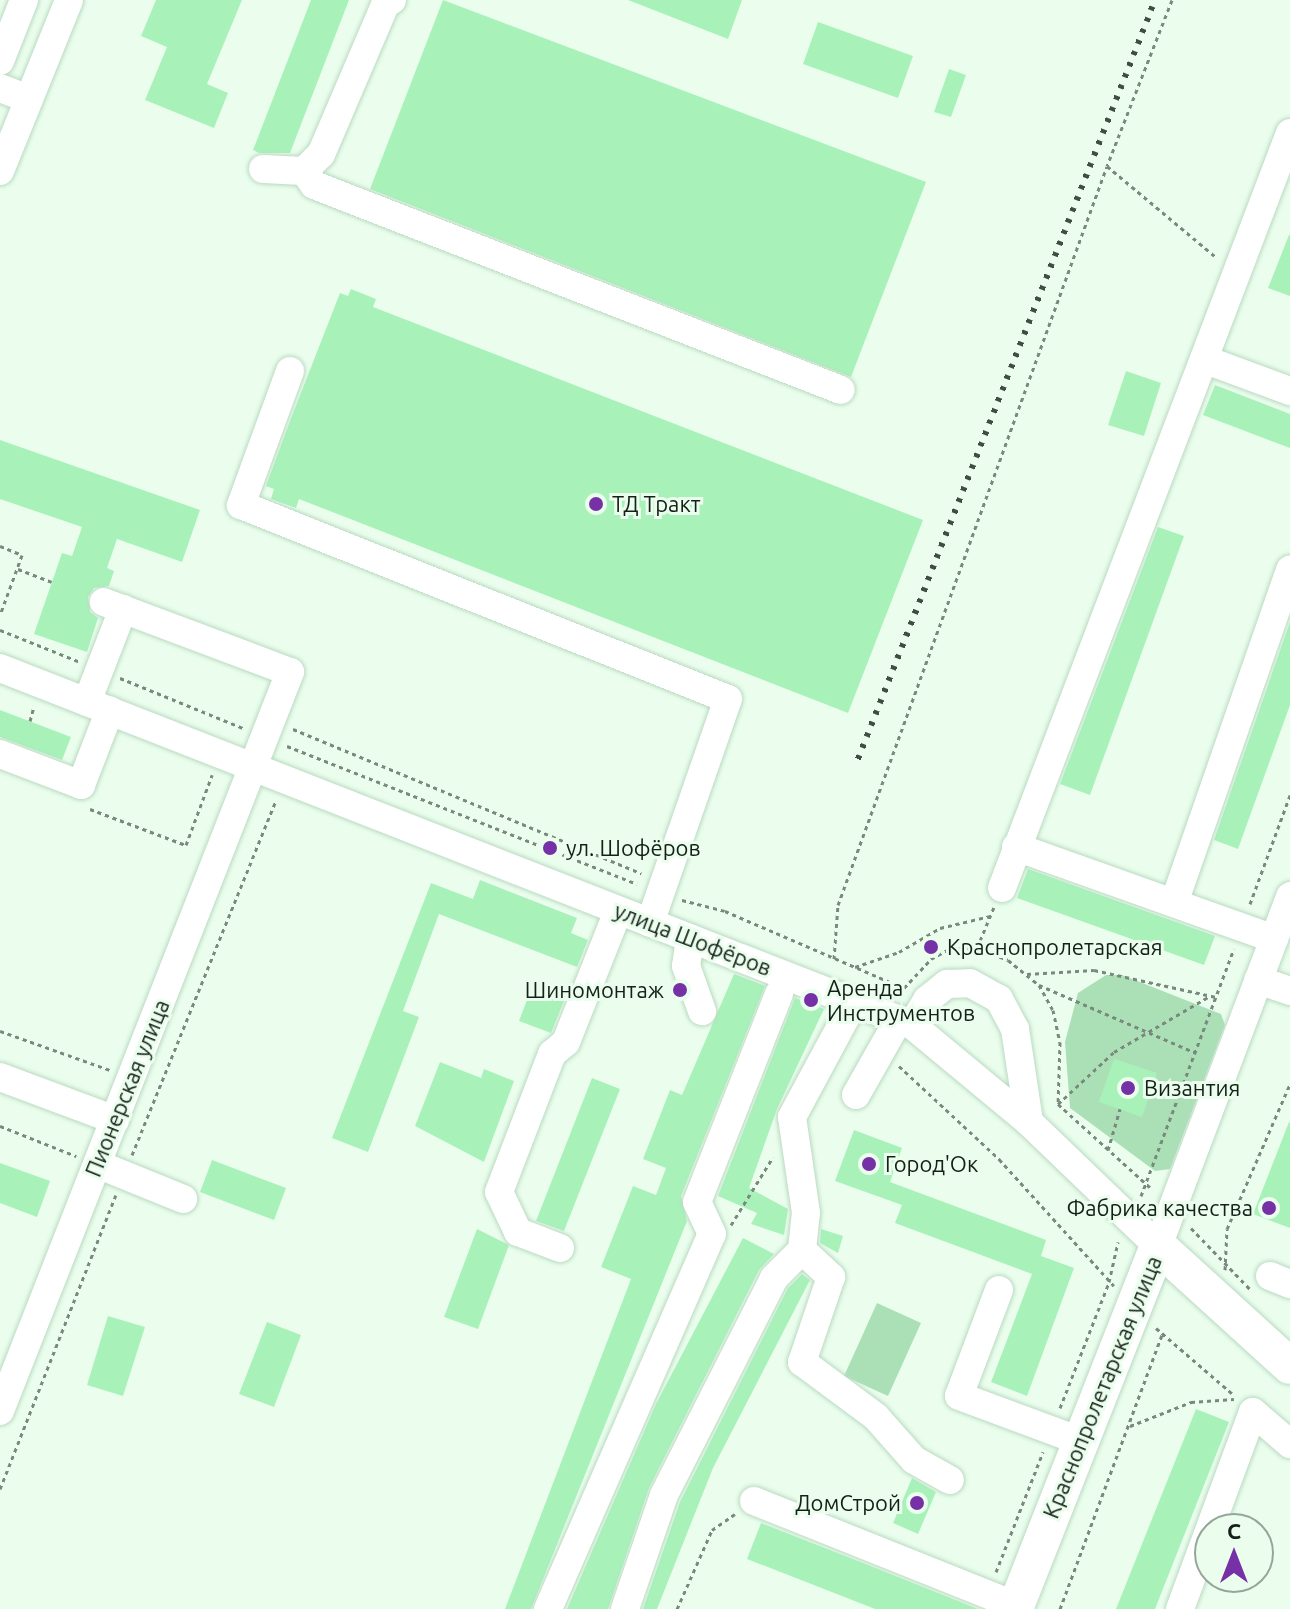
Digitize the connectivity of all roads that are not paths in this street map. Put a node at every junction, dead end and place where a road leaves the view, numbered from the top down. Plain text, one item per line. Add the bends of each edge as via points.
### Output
1 (24, 0) edge
2 (69, 0) edge
3 (392, 0) edge
4 (0, 61) edge
5 (0, 88) edge
6 (29, 99) junction
7 (1290, 133) edge
8 (263, 169) dead end
9 (0, 171) edge
10 (304, 171) junction
11 (1206, 360) junction
12 (290, 371) dead end
13 (841, 390) dead end
14 (1290, 391) edge
15 (1290, 570) edge
16 (0, 668) edge
17 (98, 706) junction
18 (0, 754) edge
19 (254, 765) junction
20 (1016, 847) junction
21 (1002, 888) road end
22 (1290, 896) edge
23 (1174, 903) junction
24 (618, 911) junction
25 (650, 923) junction
26 (690, 938) junction
27 (1274, 939) junction
28 (1258, 980) junction
29 (1290, 991) edge
30 (779, 994) dead end
31 (854, 1002) junction
32 (702, 1011) dead end
33 (906, 1022) junction
34 (0, 1077) edge
35 (856, 1095) dead end
36 (115, 1120) junction
37 (1029, 1122) junction
38 (87, 1160) junction
39 (183, 1199) dead end
40 (1158, 1246) junction
41 (560, 1248) dead end
42 (802, 1250) junction
43 (999, 1290) dead end
44 (1290, 1366) edge
45 (0, 1411) edge
46 (1080, 1441) junction
47 (1290, 1444) edge
48 (950, 1480) dead end
49 (754, 1501) road end
50 (1016, 1607) edge
51 (548, 1609) edge
52 (625, 1609) edge
53 (1180, 1609) edge

1 - 4 street
2 - 6 street
3 - 10 street via 385,5 321,154
5 - 6 street
6 - 9 street
7 - 11 street
8 - 10 street
10 - 13 street via 314,185
11 - 14 street
11 - 20 street
12 - 25 street via 241,505 728,699
15 - 23 street
16 - 17 street, улица Шофёров
17 - 18 street via 81,785
17 - 19 street, улица Шофёров
17 - 19 street, Пионерская улица via 113,605 290,672
19 - 24 street, улица Шофёров
19 - 36 street, Пионерская улица
20 - 21 street
20 - 23 street
22 - 27 street, Краснопролетарская улица
23 - 27 street
24 - 25 street, улица Шофёров
24 - 41 street via 566,1042 552,1054 499,1192 518,1232
25 - 26 street, улица Шофёров
26 - 31 street, улица Шофёров
26 - 32 street via 686,966
27 - 28 street, Краснопролетарская улица
28 - 29 street
28 - 40 street, Краснопролетарская улица
30 - 51 street via 697,1202 712,1234
31 - 33 street, улица Шофёров
31 - 42 street via 792,1117 806,1213
33 - 35 street via 880,1050
33 - 37 street, улица Шофёров
33 - 37 street via 947,984 970,983 999,999 1015,1029
34 - 36 street
36 - 38 street, Пионерская улица
37 - 40 street, улица Шофёров
38 - 39 street
38 - 45 street, Пионерская улица
40 - 44 main road, улица Шофёров
40 - 46 main road, Краснопролетарская улица
42 - 48 street via 831,1277 802,1362 876,1417 914,1460
42 - 52 street via 774,1278 664,1495
43 - 46 street via 959,1396
46 - 50 main road, Краснопролетарская улица
47 - 53 street via 1246,1405
49 - 50 street

